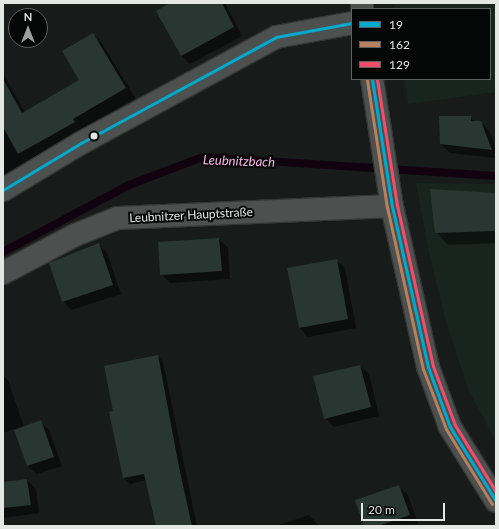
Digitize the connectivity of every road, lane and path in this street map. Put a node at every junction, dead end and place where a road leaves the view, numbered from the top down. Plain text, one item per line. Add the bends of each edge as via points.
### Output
1 (351, 22) edge
2 (372, 80) edge
3 (3, 190) edge
4 (391, 198) junction
5 (3, 273) edge
6 (496, 501) edge

1 - 3 street via 276,37 81,143
2 - 4 street
4 - 5 street, Leubnitzer Hauptstraße via 118,218 75,235
4 - 6 street via 428,367 450,427

